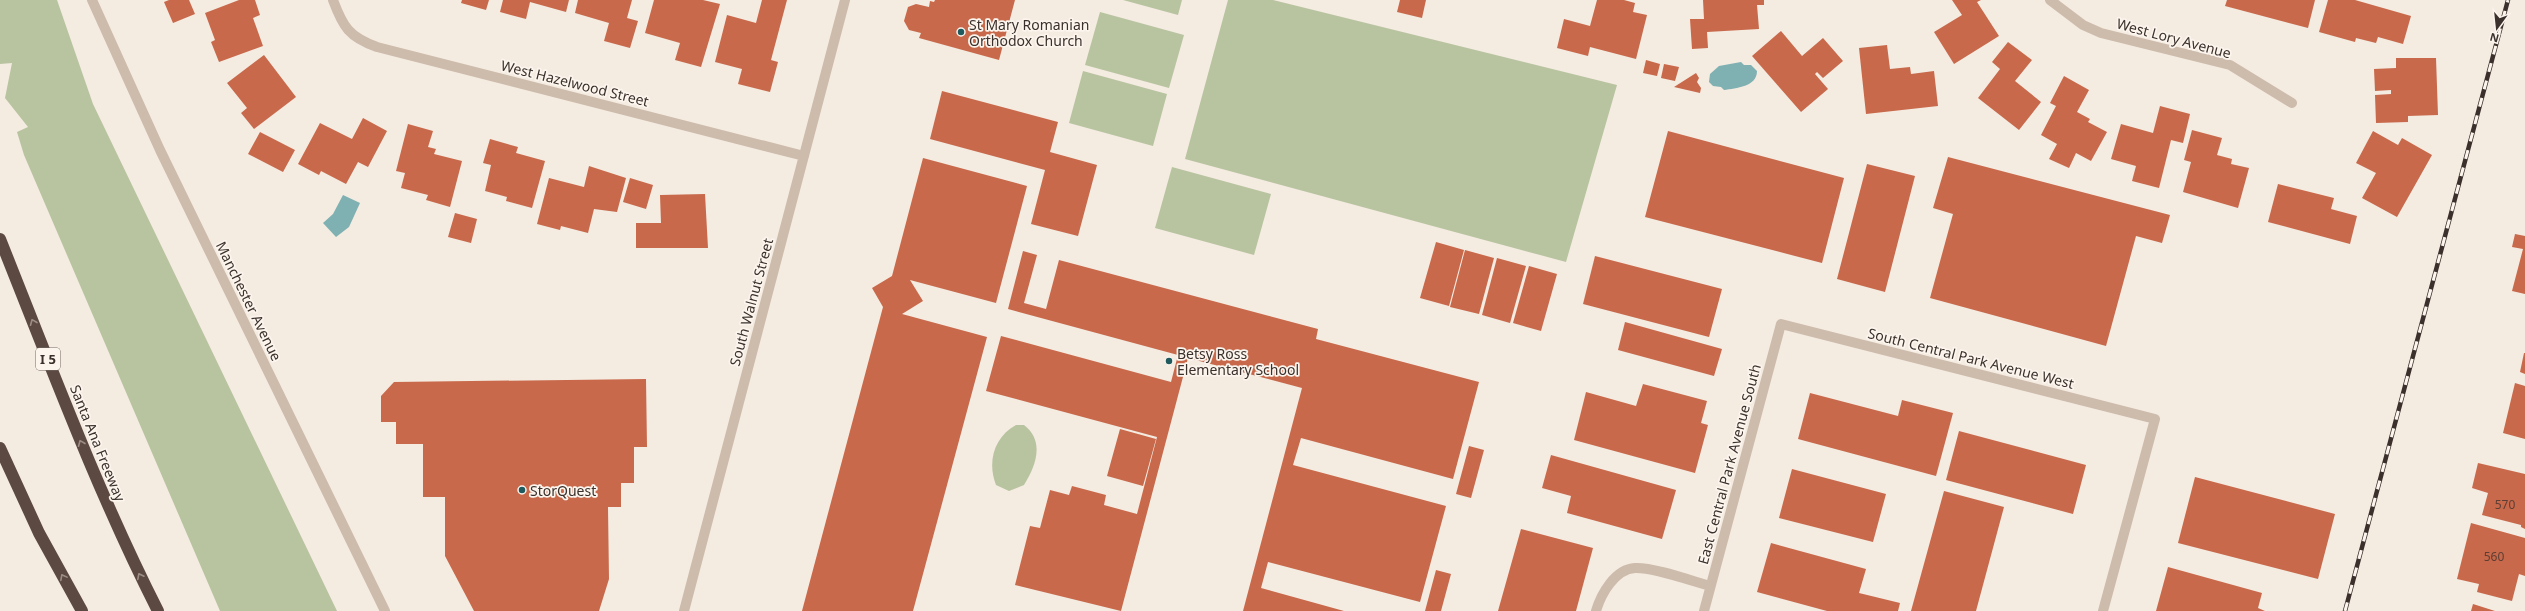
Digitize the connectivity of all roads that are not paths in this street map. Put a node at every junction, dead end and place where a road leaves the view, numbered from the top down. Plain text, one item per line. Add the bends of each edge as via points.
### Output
1 (92, 0) edge
2 (334, 0) edge
3 (845, 0) edge
4 (2050, 0) edge
5 (2292, 103) dead end
6 (804, 156) junction
7 (0, 239) edge
8 (1781, 324) joint
9 (0, 448) edge
10 (1710, 586) junction
11 (82, 611) edge
12 (158, 611) edge
13 (385, 611) edge
14 (684, 611) edge
15 (1596, 611) edge
16 (1704, 611) edge
17 (2103, 611) edge

1 - 13 street, Manchester Avenue via 160,150
2 - 6 street, West Hazelwood Street via 345,27 353,36 377,47
3 - 6 street, South Walnut Street
4 - 5 street, West Lory Avenue via 2083,25 2101,33 2230,65
6 - 14 street, South Walnut Street
12 -> 7 highway, Santa Ana Freeway / I 5 via 96,479
8 - 10 street, East Central Park Avenue South
8 - 17 street, South Central Park Avenue West via 2154,419
11 -> 9 highway via 39,533
10 - 15 street via 1635,568 1620,574 1606,587
10 - 16 street, East Central Park Avenue South

